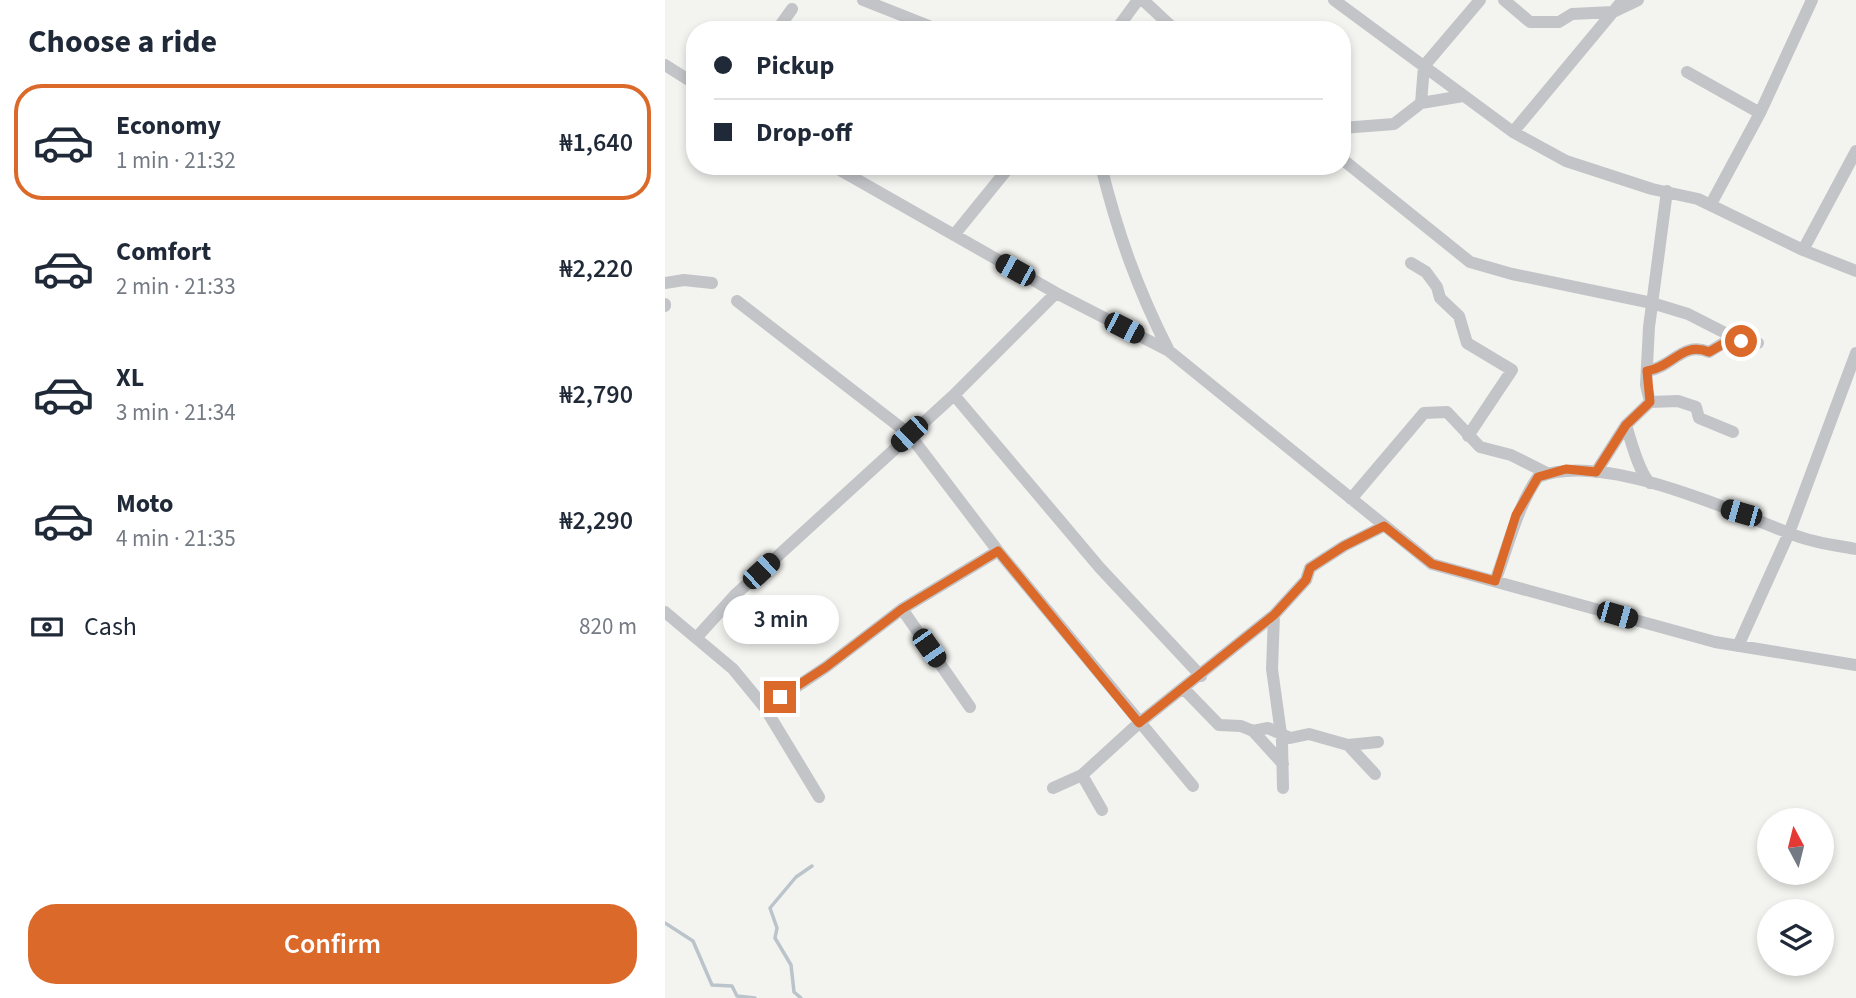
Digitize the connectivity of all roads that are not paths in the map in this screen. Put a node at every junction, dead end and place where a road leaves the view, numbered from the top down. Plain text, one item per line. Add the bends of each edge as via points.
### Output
1 (863, 0) edge
2 (1138, 0) edge
3 (1143, 0) edge
4 (1334, 0) edge
5 (1480, 0) edge
6 (1504, 0) edge
7 (1623, 0) edge
8 (1638, 0) edge
9 (1812, 0) edge
10 (792, 9) dead end
11 (1613, 12) junction
12 (784, 21) edge
13 (916, 21) edge
14 (1123, 21) edge
15 (1165, 21) edge
16 (665, 65) edge
17 (1425, 66) junction
18 (1687, 72) dead end
19 (686, 78) edge
20 (1463, 96) junction
21 (1421, 103) junction
22 (1759, 113) junction
23 (1351, 127) edge
24 (1513, 132) junction
25 (1856, 151) edge
26 (1351, 166) edge
27 (849, 175) edge
28 (1003, 175) edge
29 (1103, 175) edge
30 (1667, 191) junction
31 (1711, 204) junction
32 (954, 235) junction
33 (1803, 250) junction
34 (1411, 263) dead end
35 (1856, 271) edge
36 (665, 283) edge
37 (712, 283) dead end
38 (1056, 293) junction
39 (737, 301) dead end
40 (1652, 303) junction
41 (1741, 341) junction
42 (1758, 343) dead end
43 (1169, 351) junction
44 (1856, 353) edge
45 (1647, 371) junction
46 (954, 395) junction
47 (1650, 402) junction
48 (1626, 425) junction
49 (1733, 432) dead end
50 (909, 434) junction
51 (1468, 436) junction
52 (1596, 472) junction
53 (1547, 473) junction
54 (1650, 483) junction
55 (1351, 499) junction
56 (1384, 526) junction
57 (1789, 533) junction
58 (1856, 549) edge
59 (998, 551) junction
60 (1495, 581) junction
61 (902, 609) junction
62 (665, 612) edge
63 (1274, 615) junction
64 (697, 637) junction
65 (1738, 646) junction
66 (1856, 665) edge
67 (1201, 676) junction
68 (1184, 689) junction
69 (970, 707) dead end
70 (765, 708) junction
71 (1139, 723) junction
72 (1253, 731) junction
73 (1282, 733) junction
74 (1378, 742) dead end
75 (1348, 745) junction
76 (1284, 765) junction
77 (1375, 774) dead end
78 (1082, 775) junction
79 (1193, 786) dead end
80 (1053, 788) dead end
81 (1283, 788) dead end
82 (819, 797) dead end
83 (1102, 810) dead end

1 - 13 street
2 - 14 street
3 - 15 street
4 - 17 street
5 - 17 street
6 - 11 street via 1530,22
7 - 11 street
8 - 11 street
9 - 22 street
10 - 12 street
11 - 24 street
16 - 19 street
17 - 20 street
17 - 21 street
18 - 22 street
20 - 21 street
20 - 24 street
21 - 23 street via 1394,124
22 - 31 street
24 - 30 street via 1566,161
25 - 33 street
26 - 40 street via 1470,262
27 - 32 street
28 - 32 street
29 - 43 street via 1139,291
30 - 31 street
30 - 40 street
31 - 33 street
32 - 38 street
33 - 35 street
34 - 51 street via 1437,286 1440,298 1458,316 1467,342 1512,370
36 - 37 street
38 - 43 street
38 - 46 street
39 - 50 street
40 - 41 street via 1688,314
40 - 45 street
41 - 42 street
41 - 45 street via 1709,352 1697,347 1683,350 1665,367
43 - 55 street
44 - 57 street
45 - 47 street
46 - 50 street
46 - 67 street via 1100,568
47 - 48 street
47 - 49 street via 1678,401 1696,407 1699,418
48 - 52 street
48 - 54 street via 1639,468
50 - 59 street
50 - 64 street via 735,595
51 - 53 street via 1481,447 1511,454
51 - 55 street via 1447,412 1424,413
52 - 53 street via 1566,469
52 - 54 street
53 - 60 street via 1538,477 1516,515
54 - 57 street
55 - 56 street
56 - 60 street via 1432,564
56 - 63 street via 1310,568 1306,580
57 - 58 street
57 - 65 street
59 - 61 street
59 - 71 street
60 - 65 street
61 - 69 street
61 - 70 street
62 - 64 street
63 - 67 street
63 - 73 street via 1272,669
64 - 70 street via 733,669
65 - 66 street
67 - 68 street
68 - 71 street
68 - 72 street via 1219,725
70 - 82 street
71 - 78 street
71 - 79 street
72 - 73 street via 1268,728
72 - 76 street
73 - 75 street via 1290,738 1309,734
73 - 76 street
74 - 75 street
75 - 77 street
76 - 81 street
78 - 80 street
78 - 83 street

